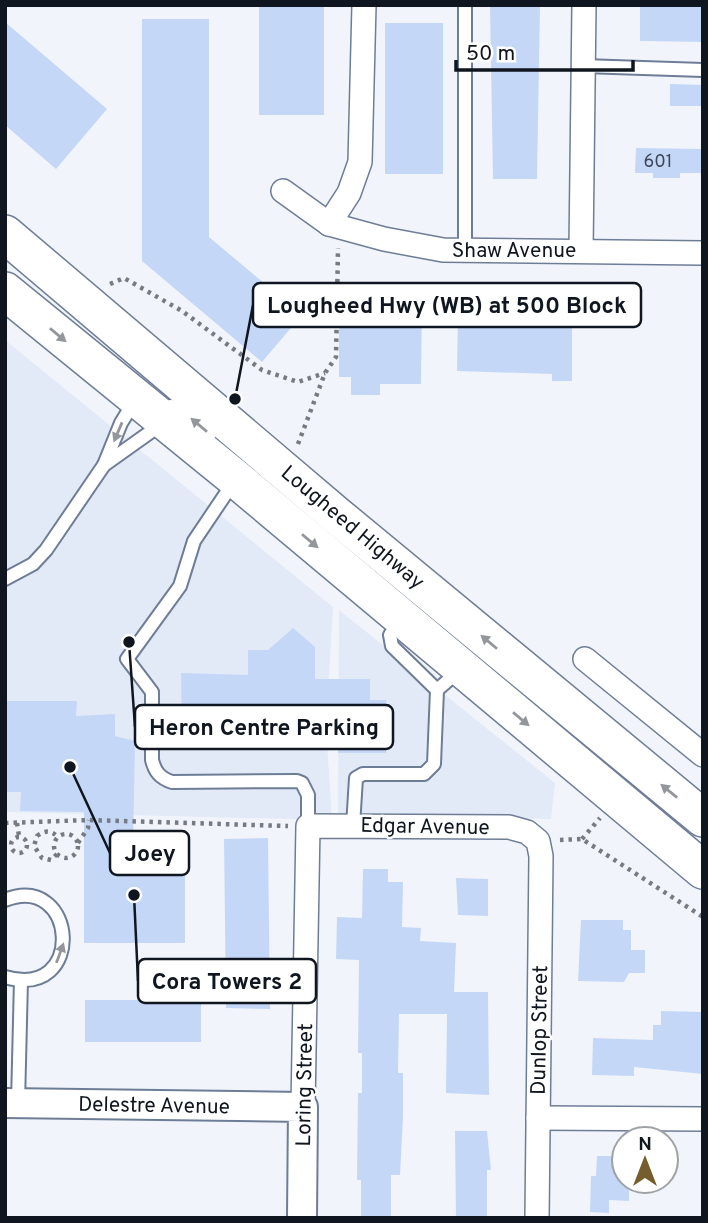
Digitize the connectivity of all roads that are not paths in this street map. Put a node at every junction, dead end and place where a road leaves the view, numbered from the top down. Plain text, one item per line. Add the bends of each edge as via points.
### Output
1 (364, 5) edge
2 (465, 5) edge
3 (584, 5) edge
4 (583, 66) junction
5 (703, 70) edge
6 (284, 191) dead end
7 (335, 226) junction
8 (5, 234) edge
9 (466, 250) junction
10 (581, 250) junction
11 (703, 253) edge
12 (5, 291) edge
13 (135, 400) junction
14 (165, 421) junction
15 (216, 440) dead end
16 (104, 466) junction
17 (241, 472) junction
18 (5, 579) edge
19 (585, 659) dead end
20 (463, 677) junction
21 (531, 693) dead end
22 (567, 708) junction
23 (703, 755) edge
24 (703, 818) edge
25 (308, 826) junction
26 (354, 826) junction
27 (538, 841) joint
28 (703, 870) edge
29 (5, 900) edge
30 (5, 977) edge
31 (20, 980) junction
32 (12, 1103) edge
33 (303, 1107) junction
34 (538, 1118) junction
35 (703, 1119) edge
36 (302, 1218) edge
37 (537, 1218) edge

1 - 7 street via 360,162
2 - 9 lane
3 - 4 street
4 - 5 lane
4 - 10 street
6 - 7 street, Shaw Avenue
7 - 9 street, Shaw Avenue via 443,250
22 -> 8 main road, Lougheed Highway via 321,510 284,470
9 - 10 street, Shaw Avenue
10 - 11 street, Shaw Avenue
12 -> 13 main road, Lougheed Highway
13 - 14 main road, Lougheed Highway
15 -> 13 lane via 165,402
13 -> 16 lane
14 - 16 lane
14 - 17 main road, Lougheed Highway
16 - 18 lane via 46,550 33,564
17 -> 20 main road, Lougheed Highway
17 - 25 lane via 194,541 180,586 127,659 152,692 152,760 162,779 297,781 308,795
19 - 23 street
20 - 26 lane via 434,764 424,774 363,774 356,778
20 -> 28 main road, Lougheed Highway
21 - 22 lane
24 -> 22 main road, Lougheed Highway
25 - 26 street, Edgar Avenue
25 - 33 street, Loring Street
26 - 27 street, Edgar Avenue via 509,827
27 - 34 street, Dunlop Street
31 -> 29 lane via 46,973 56,964 65,939 63,926 48,904 36,898
30 - 31 lane
31 - 32 lane
32 - 33 street, Delestre Avenue
33 - 36 street, Loring Street
34 - 35 street
34 - 37 street, Dunlop Street

